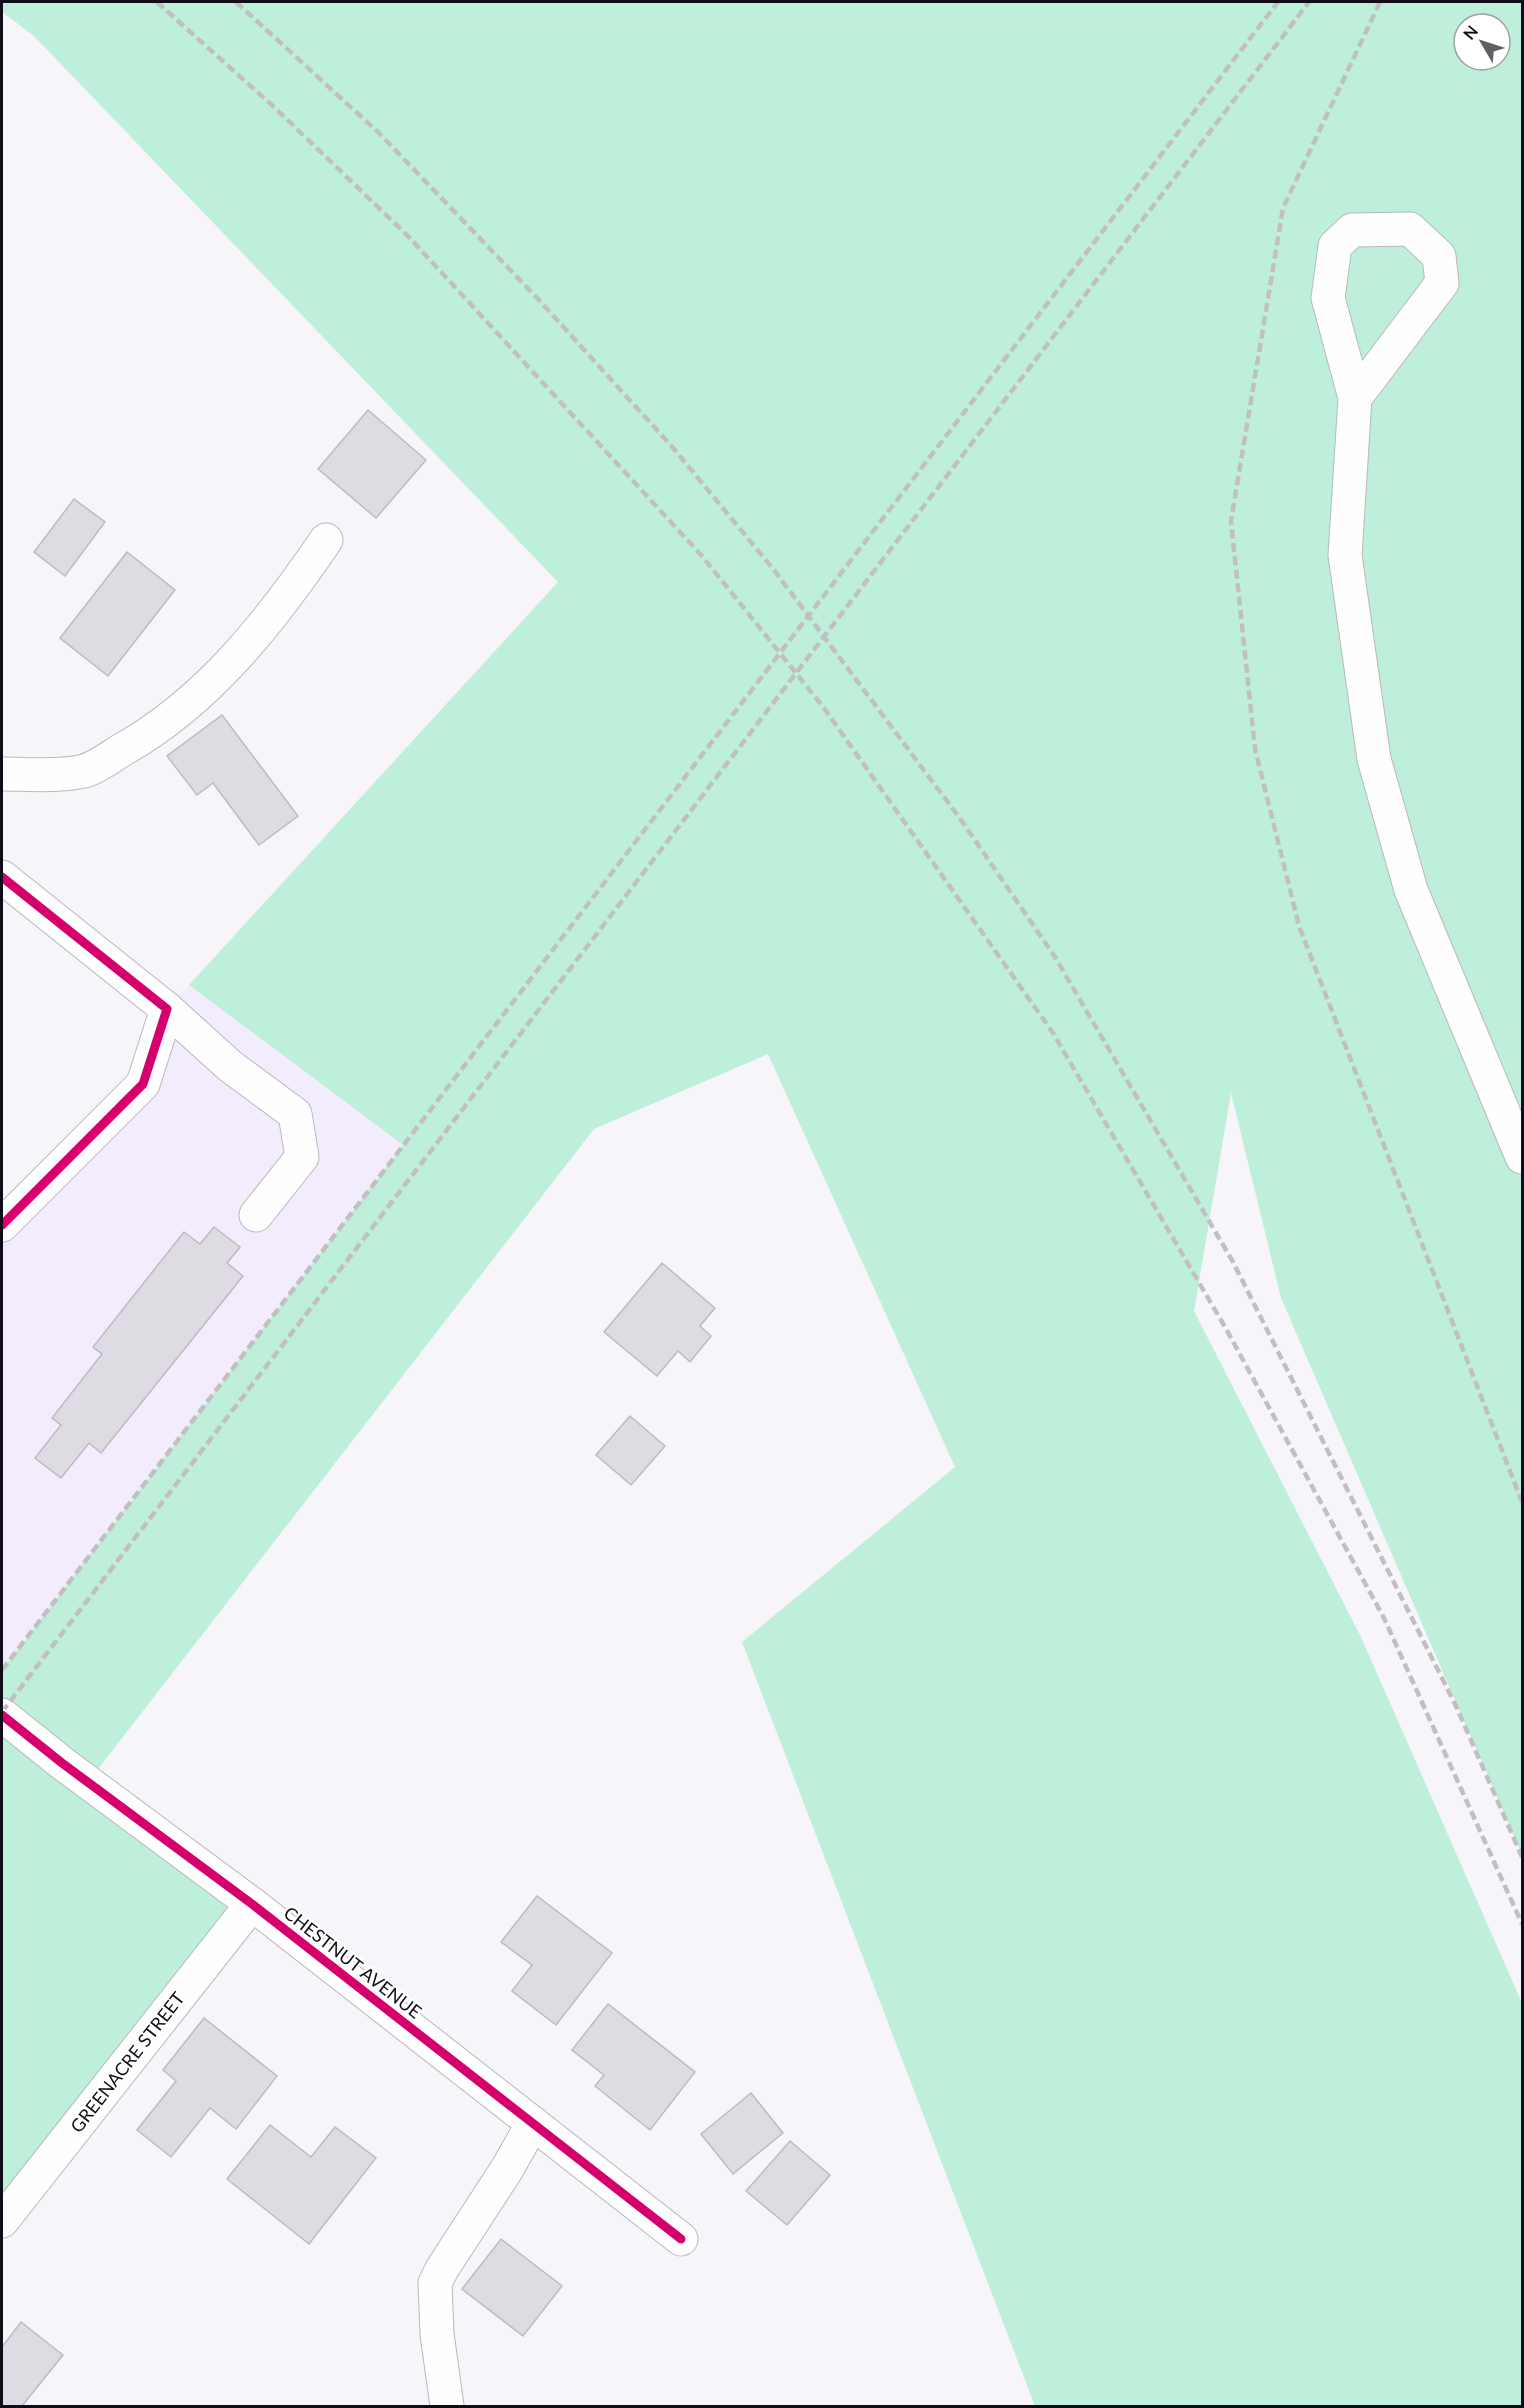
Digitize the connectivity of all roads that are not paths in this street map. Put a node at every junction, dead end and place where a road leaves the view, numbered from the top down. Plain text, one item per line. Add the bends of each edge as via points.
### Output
1 (1355, 398) junction
2 (326, 540) dead end
3 (2, 774) edge
4 (2, 877) edge
5 (167, 1009) junction
6 (1522, 1157) edge
7 (256, 1215) dead end
8 (2, 1225) edge
9 (2, 1715) edge
10 (252, 1904) junction
11 (532, 2123) junction
12 (2, 2221) edge
13 (681, 2239) dead end
14 (447, 2406) edge

1 - 1 street via 1328,298 1335,246 1352,230 1410,228 1438,256 1442,283
1 - 6 street via 1345,555 1374,759 1411,890
2 - 3 street via 295,587 237,656 194,698 136,742 86,771 48,776
4 - 5 street
5 - 7 street via 230,1066 295,1114 302,1157
5 - 8 street via 143,1084
9 - 10 street, CHESTNUT AVENUE
10 - 11 street, CHESTNUT AVENUE
10 - 12 street, GREENACRE STREET
11 - 13 street, CHESTNUT AVENUE
11 - 14 street via 435,2283

